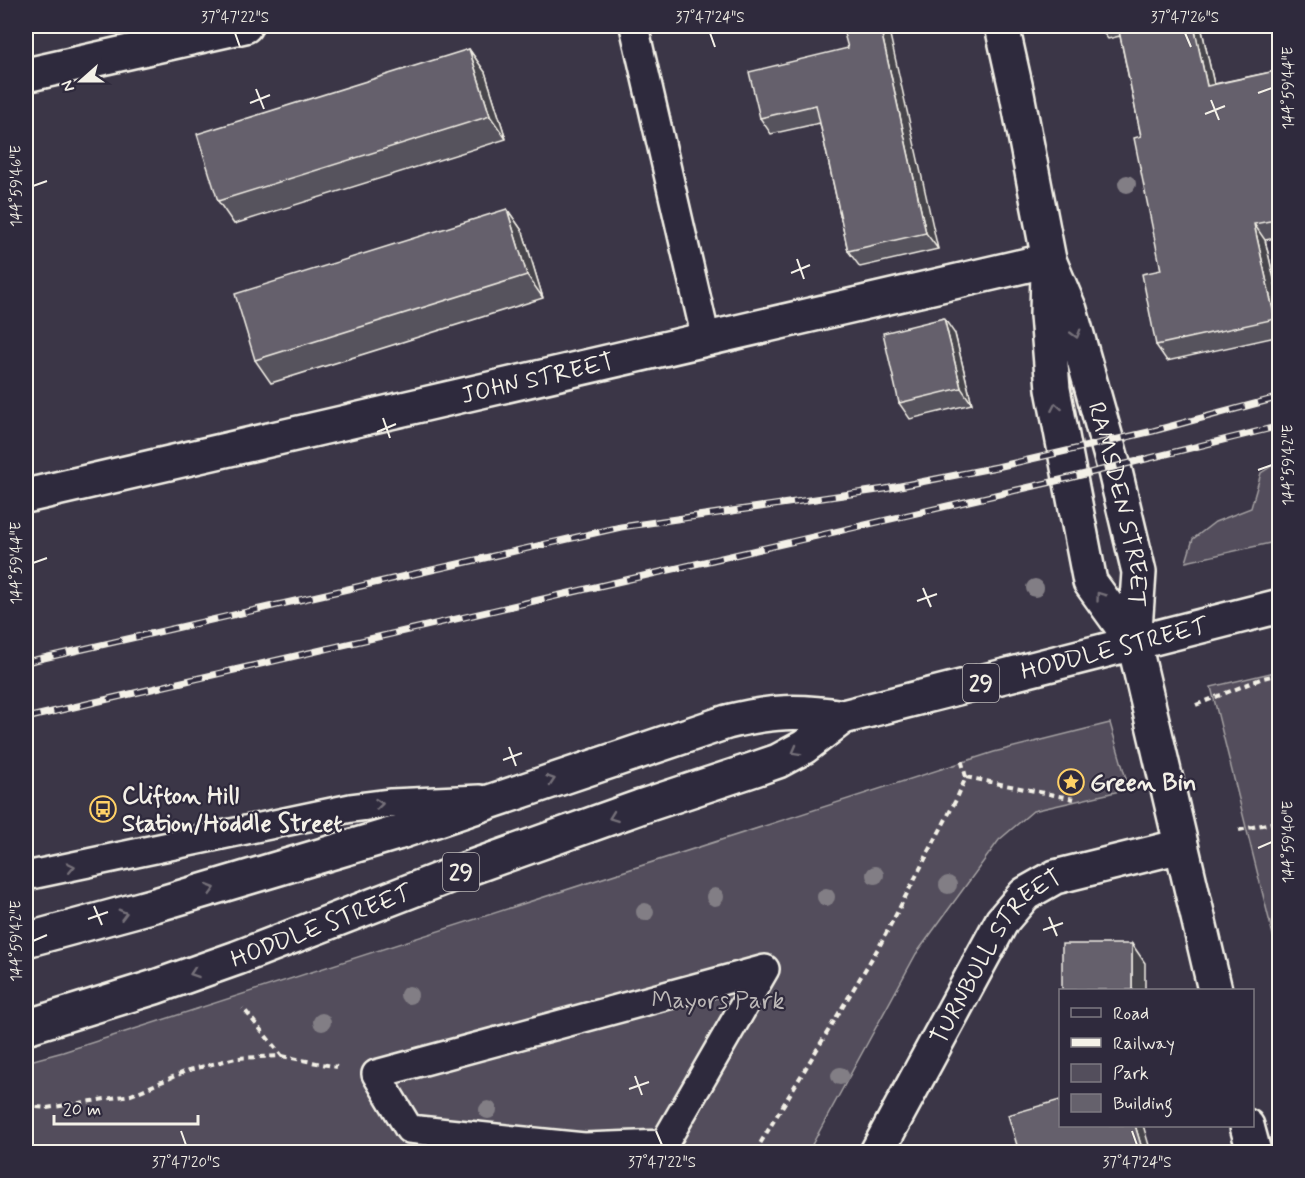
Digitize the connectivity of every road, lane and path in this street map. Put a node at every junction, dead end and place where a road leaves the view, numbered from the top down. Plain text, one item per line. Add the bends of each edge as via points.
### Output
1 (245, 26) edge
2 (634, 26) edge
3 (1002, 26) edge
4 (26, 75) edge
5 (1049, 260) junction
6 (706, 339) junction
7 (26, 496) edge
8 (1280, 606) edge
9 (1134, 644) junction
10 (1280, 675) edge
11 (1196, 705) dead end
12 (843, 717) junction
13 (961, 759) dead end
14 (966, 777) junction
15 (496, 799) junction
16 (1074, 799) dead end
17 (1280, 821) edge
18 (1239, 830) dead end
19 (1181, 846) junction
20 (26, 876) edge
21 (26, 940) edge
22 (1215, 989) edge
23 (243, 1008) dead end
24 (26, 1027) edge
25 (282, 1056) junction
26 (376, 1074) junction
27 (26, 1106) edge
28 (1248, 1127) edge
29 (670, 1148) edge
30 (755, 1152) edge
31 (877, 1152) edge
32 (1254, 1152) edge

1 - 4 street
2 - 6 lane
3 - 5 street, RAMSDEN STREET
5 - 6 street, JOHN STREET
5 -> 9 street, RAMSDEN STREET via 1073,321 1114,467 1138,572
9 -> 5 street, RAMSDEN STREET via 1090,582 1053,389 1047,315
6 - 7 street, JOHN STREET
8 - 9 street, HODDLE STREET / 29
9 - 12 street, HODDLE STREET / 29
9 - 19 street
10 - 11 path
15 -> 12 street, HODDLE STREET / 29 via 756,715 784,711
12 -> 24 street, HODDLE STREET / 29 via 804,747 755,770 472,867 237,958
13 - 14 path
14 - 16 path
14 - 30 path via 880,945
20 -> 15 lane via 351,808
21 -> 15 street, HODDLE STREET / 29 via 274,870
17 - 18 path
19 - 22 street
19 - 31 street, TURNBULL STREET via 1055,877 1025,894 1002,921
23 - 25 path
25 - 26 path
25 - 27 path via 236,1058 131,1095 47,1108
26 - 29 lane via 409,1129 584,1147
26 - 29 lane via 765,969
28 - 32 street

